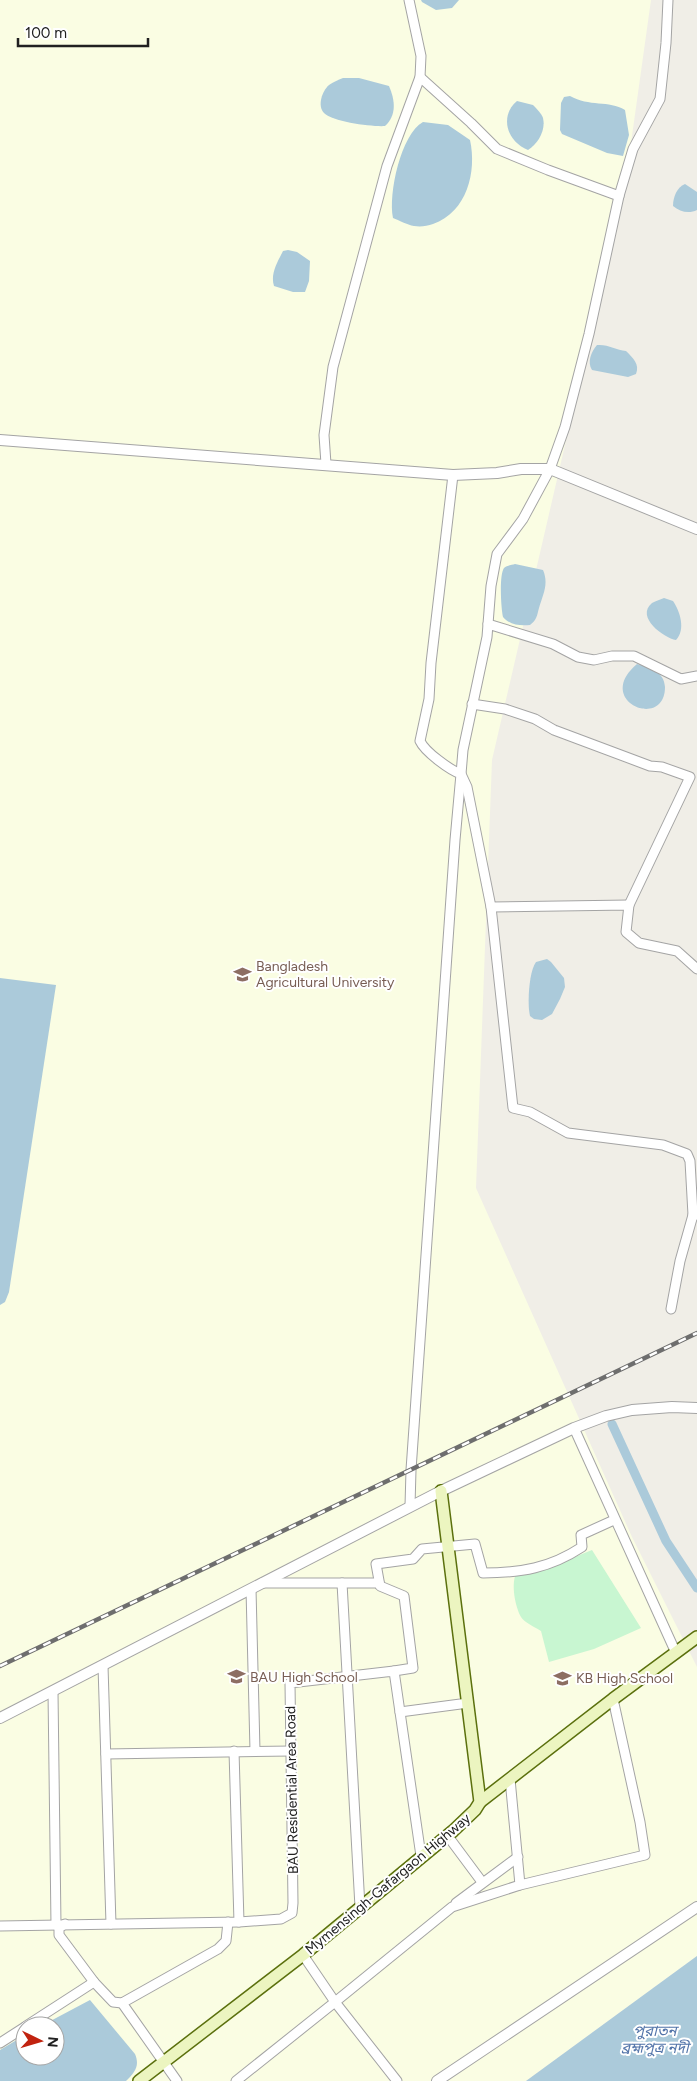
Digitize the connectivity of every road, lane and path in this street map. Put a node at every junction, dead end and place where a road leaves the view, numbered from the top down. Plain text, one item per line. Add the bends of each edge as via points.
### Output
1 (409, 0) edge
2 (668, 0) edge
3 (420, 77) junction
4 (619, 196) junction
5 (0, 440) edge
6 (326, 464) junction
7 (550, 470) junction
8 (453, 475) junction
9 (697, 529) edge
10 (488, 624) junction
11 (697, 676) edge
12 (472, 704) junction
13 (461, 774) junction
14 (628, 905) junction
15 (490, 907) junction
16 (697, 969) edge
17 (695, 1215) edge
18 (671, 1310) dead end
19 (697, 1408) edge
20 (574, 1428) junction
21 (441, 1491) junction
22 (410, 1506) junction
23 (614, 1520) junction
24 (448, 1547) junction
25 (262, 1583) junction
26 (342, 1583) junction
27 (379, 1583) junction
28 (251, 1589) junction
29 (697, 1638) edge
30 (676, 1653) junction
31 (104, 1666) junction
32 (394, 1671) junction
33 (346, 1676) junction
34 (52, 1692) junction
35 (613, 1699) junction
36 (468, 1703) junction
37 (400, 1712) junction
38 (0, 1718) edge
39 (291, 1750) junction
40 (234, 1751) junction
41 (255, 1751) junction
42 (106, 1754) junction
43 (510, 1779) junction
44 (480, 1802) junction
45 (447, 1835) junction
46 (421, 1856) junction
47 (518, 1857) junction
48 (482, 1882) junction
49 (520, 1885) junction
50 (360, 1907) junction
51 (452, 1907) junction
52 (697, 1907) edge
53 (228, 1922) junction
54 (239, 1922) junction
55 (60, 1924) junction
56 (110, 1924) junction
57 (0, 1926) edge
58 (303, 1955) junction
59 (94, 1982) junction
60 (335, 2002) junction
61 (122, 2003) junction
62 (41, 2016) edge
63 (15, 2033) edge
64 (0, 2042) edge
65 (162, 2062) junction
66 (139, 2081) edge
67 (177, 2081) edge
68 (236, 2081) edge
69 (397, 2081) edge
70 (437, 2081) edge

1 - 3 street via 421,56
2 - 4 street via 660,99 633,149
3 - 4 street via 497,149
3 - 6 street via 386,166 333,367 324,435
4 - 7 street via 565,427
5 - 6 street
6 - 8 street
7 - 8 street
7 - 9 street
7 - 10 street via 523,519 497,554
8 - 13 street via 429,699 420,741 450,770
10 - 11 street via 552,644 578,657 594,660 634,656 680,679
10 - 12 street
12 - 13 street
12 - 14 street via 535,719 574,738 690,777
13 - 15 street via 467,787
13 - 22 street
14 - 15 street
14 - 16 street via 626,932 639,943 676,951
15 - 17 street via 513,1108 530,1112 568,1133 663,1145 686,1154 690,1161
17 - 18 street via 680,1261
19 - 20 street via 632,1410
20 - 21 street
20 - 23 street
21 - 22 street
21 - 24 main road, Mymensingh-Gafargaon Highway
22 - 25 street
23 - 24 street via 581,1535 583,1544 576,1551 550,1564 514,1573 483,1573 475,1544
23 - 30 street
24 - 27 street via 422,1549 413,1559 376,1564
24 - 36 main road, Mymensingh-Gafargaon Highway
25 - 26 street
25 - 28 street
26 - 27 street
26 - 33 street
27 - 32 street, BAU Residential Area Road via 404,1596 413,1668
28 - 31 street
28 - 41 street
29 - 30 main road
30 - 35 main road
31 - 34 street
31 - 42 street
32 - 33 street, BAU Residential Area Road
32 - 37 street
33 - 39 street, BAU Residential Area Road via 290,1682
33 - 50 street
34 - 38 street
34 - 55 street
35 - 43 main road
35 - 49 street via 645,1855
36 - 37 street
36 - 44 main road, Mymensingh-Gafargaon Highway
37 - 46 street
39 - 41 street
39 - 54 street, BAU Residential Area Road via 292,1913 281,1919
40 - 41 street
40 - 42 street
40 - 54 street
42 - 56 street
43 - 44 main road
43 - 47 street
44 - 45 main road, Mymensingh-Gafargaon Highway
45 - 46 main road, Mymensingh-Gafargaon Highway
45 - 48 street
46 - 50 main road, Mymensingh-Gafargaon Highway
47 - 48 street
47 - 49 street
48 - 51 street
49 - 51 street
50 - 58 main road, Mymensingh-Gafargaon Highway
51 - 60 street
52 - 70 street
53 - 54 street, BAU Residential Area Road
53 - 56 street, BAU Residential Area Road
53 - 61 street via 226,1941 218,1949
55 - 56 street, BAU Residential Area Road
55 - 57 street, BAU Residential Area Road
55 - 59 street via 59,1935
58 - 60 street
58 - 65 main road, Mymensingh-Gafargaon Highway
59 - 61 street via 113,2002
59 - 62 street
60 - 68 street
60 - 69 street
61 - 65 street
63 - 64 street
65 - 66 main road, Mymensingh-Gafargaon Highway
65 - 67 street

